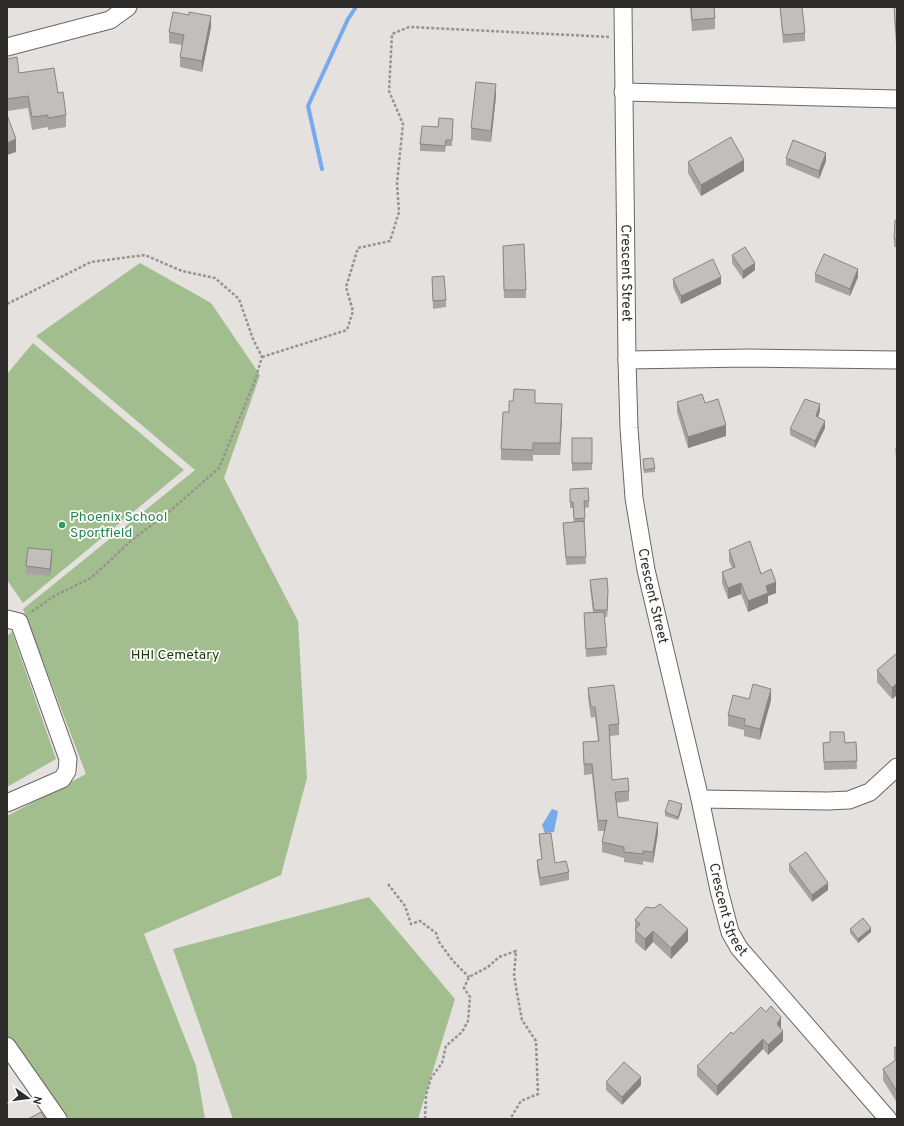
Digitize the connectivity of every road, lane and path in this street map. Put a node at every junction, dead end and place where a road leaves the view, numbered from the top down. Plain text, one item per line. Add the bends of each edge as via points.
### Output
1 (128, 7) edge
2 (623, 7) edge
3 (622, 37) junction
4 (7, 47) edge
5 (623, 92) junction
6 (897, 98) edge
7 (7, 304) edge
8 (262, 357) junction
9 (627, 360) junction
10 (897, 360) edge
11 (13, 620) edge
12 (897, 767) edge
13 (700, 800) junction
14 (7, 803) edge
15 (388, 884) dead end
16 (469, 977) junction
17 (7, 1046) edge
18 (58, 1119) edge
19 (424, 1119) edge
20 (510, 1119) edge
21 (888, 1119) edge

1 - 4 street via 110,20
2 - 3 street, Crescent Street
3 - 5 street, Crescent Street
3 - 8 path via 408,27 392,34 390,91 403,124 397,183 399,212 390,241 358,248 346,287 353,311 347,330
5 - 6 street
5 - 9 street, Crescent Street
7 - 8 path via 91,262 145,255 182,271 215,278 239,299
8 - 11 path via 219,468 132,540 91,578
9 - 10 street
9 - 13 street, Crescent Street via 629,428 646,570
11 - 14 street via 69,765 62,779
12 - 13 street via 870,792 849,800
13 - 21 street, Crescent Street via 730,932 739,948
15 - 16 path via 404,906 411,924 420,921 436,933 439,942 453,961
16 - 19 path via 464,988 470,998 468,1021 462,1032 446,1046 442,1062 431,1078 426,1095
16 - 20 path via 500,957 516,952 514,975 522,1020 536,1041 538,1094 521,1100
17 - 18 street

